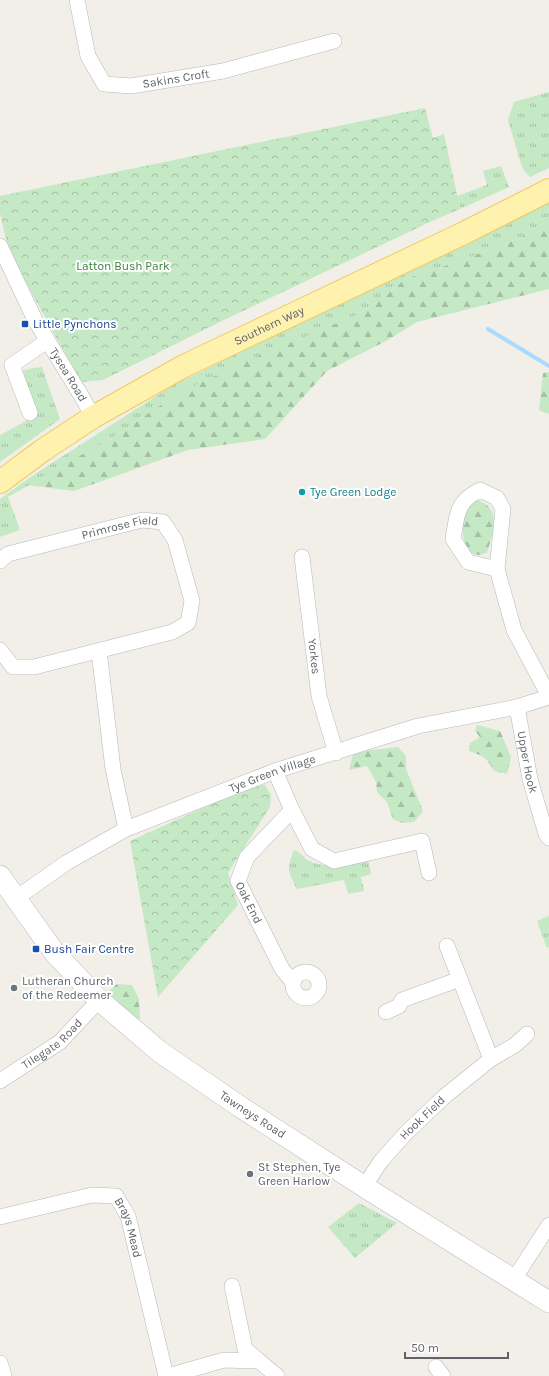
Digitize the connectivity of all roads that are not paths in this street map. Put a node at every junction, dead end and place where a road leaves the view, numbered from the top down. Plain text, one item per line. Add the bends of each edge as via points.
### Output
1 (77, 0) edge
2 (334, 41) dead end
3 (549, 190) edge
4 (1, 250) edge
5 (48, 341) junction
6 (30, 413) dead end
7 (92, 417) junction
8 (0, 482) edge
9 (302, 557) dead end
10 (0, 561) edge
11 (497, 569) junction
12 (0, 650) edge
13 (99, 651) junction
14 (549, 697) edge
15 (517, 707) junction
16 (336, 753) junction
17 (275, 770) junction
18 (292, 810) junction
19 (126, 829) junction
20 (549, 838) edge
21 (429, 873) dead end
22 (0, 876) edge
23 (15, 899) junction
24 (447, 946) dead end
25 (460, 979) junction
26 (293, 982) dead end
27 (99, 1000) junction
28 (386, 1012) dead end
29 (527, 1034) dead end
30 (491, 1059) junction
31 (1, 1078) edge
32 (364, 1187) junction
33 (0, 1217) edge
34 (549, 1225) edge
35 (514, 1279) junction
36 (232, 1286) dead end
37 (549, 1302) edge
38 (259, 1361) junction
39 (0, 1363) edge
40 (4, 1376) edge
41 (167, 1376) edge
42 (277, 1376) edge

1 - 2 street, Sakins Croft via 88,56 104,84 131,86 223,71
3 - 7 main road, Southern Way via 184,366
4 - 5 street, Tysea Road
5 - 6 street via 12,365
5 - 7 street, Tysea Road
7 - 8 main road, Southern Way
9 - 16 street, Yorkes via 319,696
10 - 13 street, Primrose Field via 8,554 142,520 163,522 175,540 192,601 188,622 172,632
11 - 11 street, Tye Green Village via 468,562 454,539 458,510 470,495 480,490 497,498 503,509
11 - 14 street, Tye Green Village via 514,630
12 - 13 street, Primrose Field via 13,667 34,667
13 - 19 street via 113,769
14 - 15 street, Tye Green Village
15 - 16 street, Tye Green Village via 418,726
15 - 20 street, Upper Hook via 530,779
16 - 17 street, Tye Green Village
17 - 18 street
17 - 19 street, Tye Green Village
18 - 21 street via 312,848 334,861 422,841
18 - 26 street, Oak End via 248,856 238,881 282,969
19 - 23 street, Tye Green Village via 66,863
22 - 23 street, Tawneys Road
23 - 27 street, Tawneys Road via 54,952
24 - 25 street
25 - 28 street via 402,1000 399,1006
25 - 30 street
27 - 31 street, Tilegate Road via 60,1042
27 - 32 street, Tawneys Road via 160,1052
29 - 30 street, Hook Field via 515,1045
30 - 32 street, Hook Field via 449,1092 406,1133 381,1161
32 - 35 street, Tawneys Road
33 - 41 street, Brays Mead via 92,1195 116,1196 128,1216
34 - 35 street
35 - 37 street, Tawneys Road
36 - 38 street via 245,1349
38 - 41 street, Brays Mead via 224,1360
38 - 42 street
39 - 40 street

